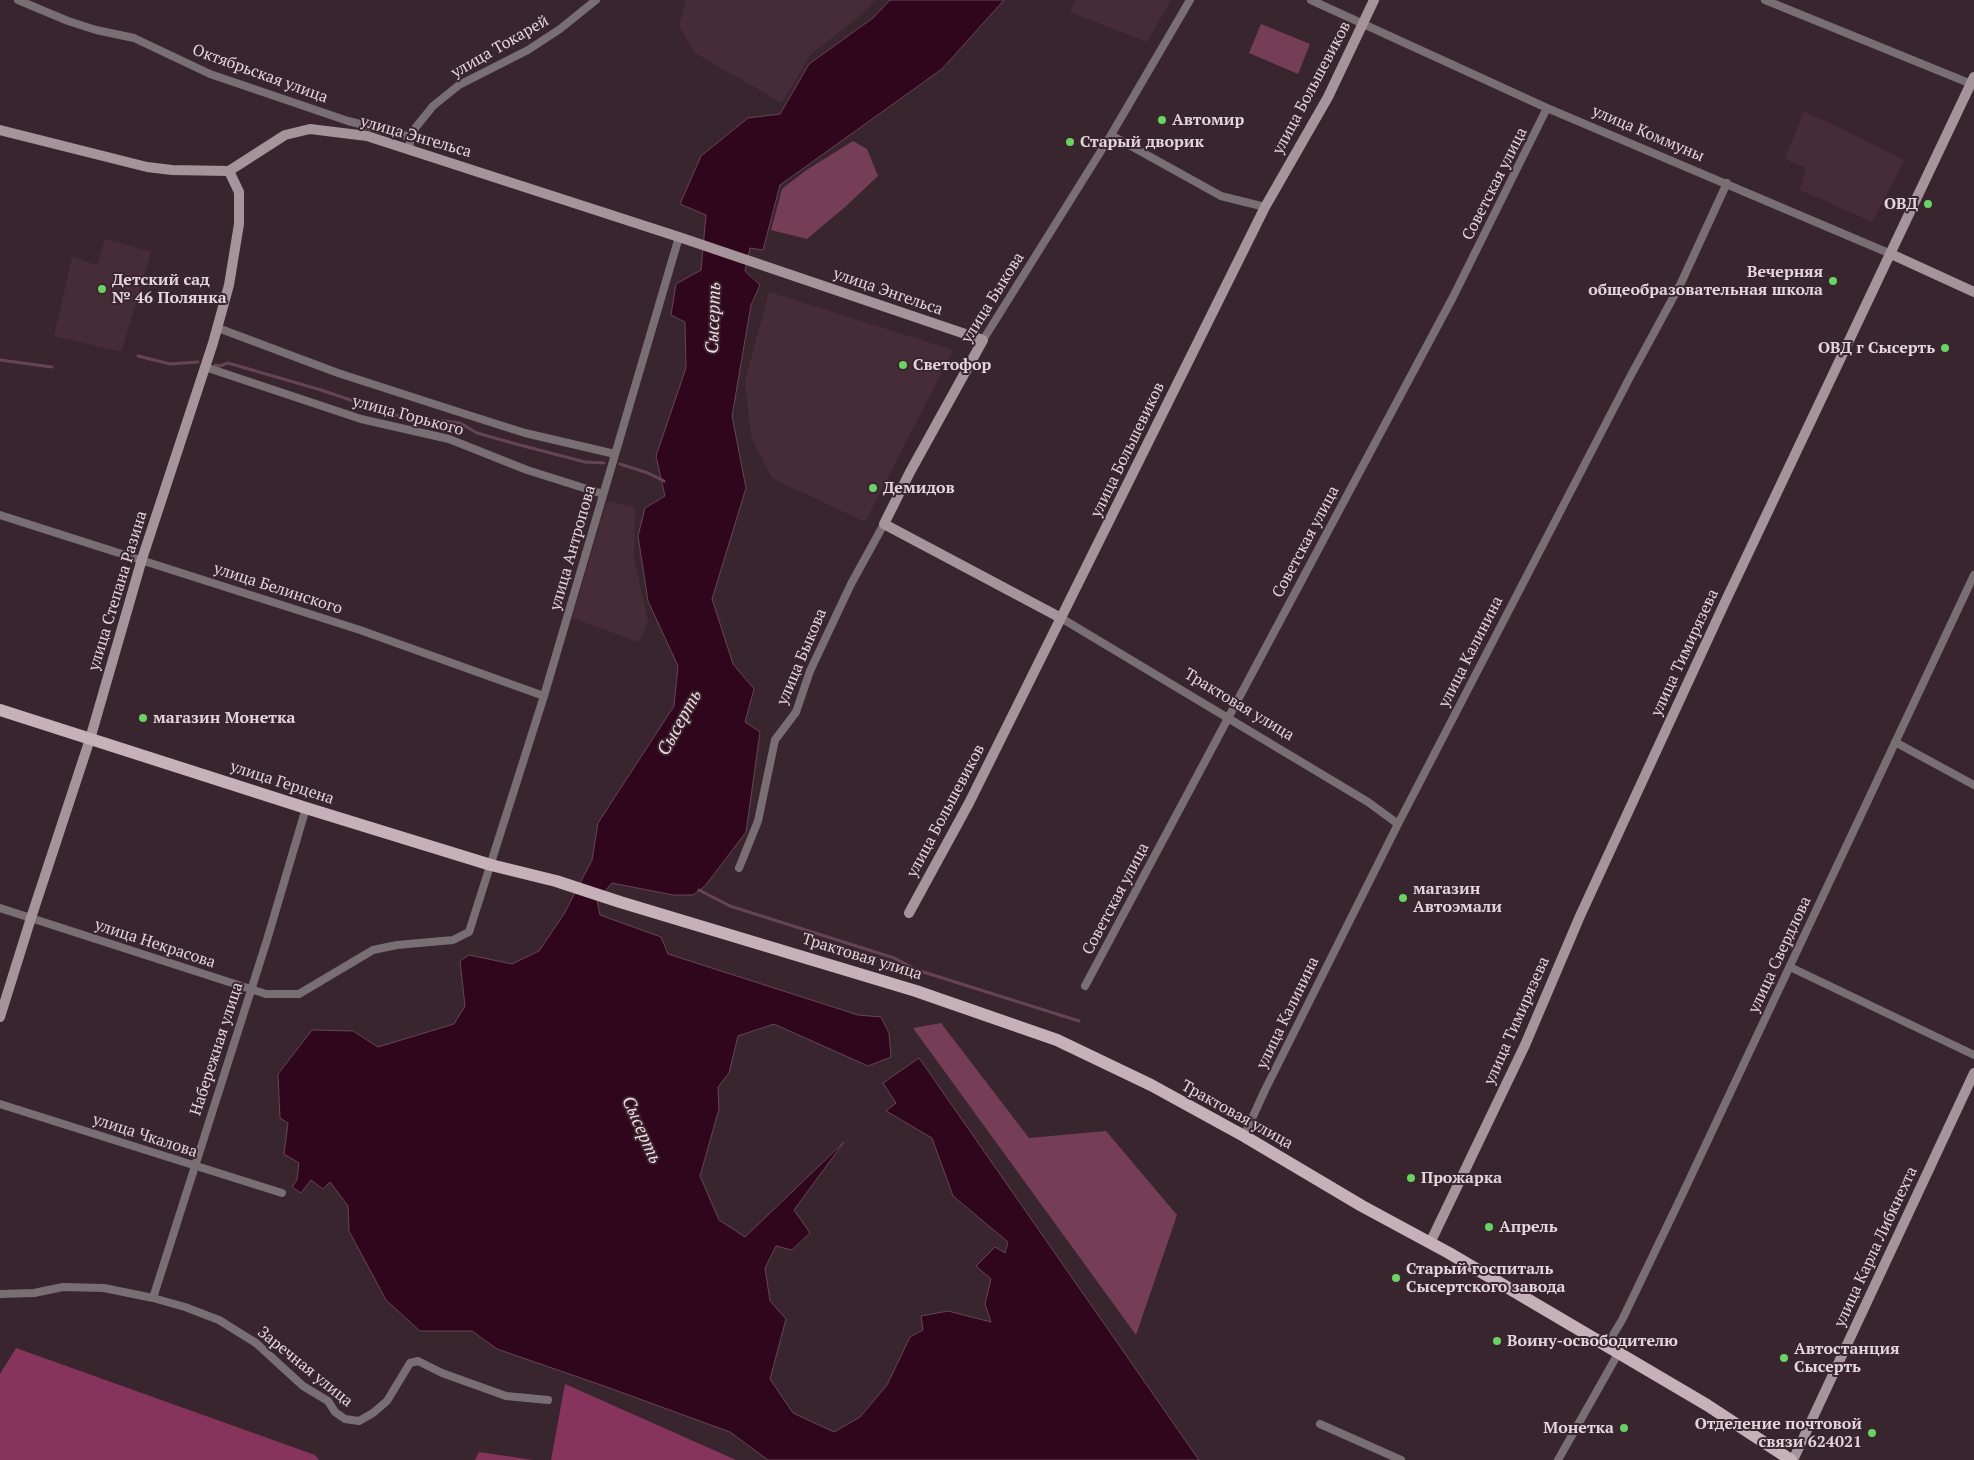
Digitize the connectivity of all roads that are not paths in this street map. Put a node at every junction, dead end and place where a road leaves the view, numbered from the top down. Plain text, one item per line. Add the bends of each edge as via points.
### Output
1 (18, 0) edge
2 (596, 0) edge
3 (1190, 0) edge
4 (1311, 0) edge
5 (1374, 0) edge
6 (1765, 0) edge
7 (1363, 23) junction
8 (1973, 82) edge
9 (1547, 108) junction
10 (0, 130) edge
11 (1112, 136) junction
12 (411, 137) junction
13 (409, 148) junction
14 (229, 171) junction
15 (1727, 183) junction
16 (1265, 207) junction
17 (679, 237) junction
18 (1892, 254) junction
19 (1974, 292) edge
20 (218, 328) junction
21 (983, 340) junction
22 (205, 367) junction
23 (615, 454) junction
24 (603, 494) junction
25 (0, 515) edge
26 (884, 524) junction
27 (142, 559) junction
28 (1974, 575) edge
29 (1061, 618) junction
30 (544, 696) junction
31 (0, 710) edge
32 (1228, 717) junction
33 (90, 739) junction
34 (1895, 742) junction
35 (1974, 784) edge
36 (306, 808) junction
37 (1398, 824) junction
38 (491, 864) junction
39 (739, 868) dead end
40 (556, 881) joint
41 (0, 908) edge
42 (910, 913) dead end
43 (31, 918) junction
44 (469, 932) joint
45 (1790, 967) junction
46 (1085, 986) dead end
47 (252, 990) junction
48 (0, 1017) edge
49 (1974, 1055) edge
50 (1974, 1074) edge
51 (0, 1104) edge
52 (1244, 1136) junction
53 (194, 1166) junction
54 (282, 1194) dead end
55 (1430, 1243) junction
56 (0, 1294) edge
57 (153, 1298) junction
58 (1607, 1345) junction
59 (1619, 1352) junction
60 (548, 1400) dead end
61 (1320, 1424) dead end
62 (1401, 1460) edge
63 (1558, 1460) edge
64 (1792, 1460) edge

1 - 12 street, Октябрьская улица via 68,21 134,38 210,74 348,121
2 - 12 street, улица Токарей via 528,50 459,85 433,106
3 - 11 street, улица Быкова
4 - 7 street, улица Коммуны
5 - 7 street, улица Большевиков
6 - 8 street
7 - 9 street, улица Коммуны
7 - 16 street, улица Большевиков via 1328,98
8 - 18 street, улица Тимирязева
9 - 15 street, улица Коммуны
9 - 32 street, Советская улица via 1453,297
10 - 14 street via 147,167
11 - 16 street via 1220,196
11 - 21 street, улица Быкова
12 - 13 street, улица Токарей
13 - 14 street, улица Энгельса via 367,136 310,129 285,135
13 - 17 street, улица Энгельса
14 - 20 street, улица Степана Разина via 239,192 239,224
15 - 18 street, улица Коммуны
15 - 37 street, улица Калинина via 1681,283
16 - 29 street, улица Большевиков
17 - 21 street, улица Энгельса
17 - 23 street, улица Антропова
18 - 19 street, улица Коммуны
18 - 55 street, улица Тимирязева via 1726,600 1520,1054
20 - 22 street, улица Степана Разина
20 - 23 street, улица Горького via 338,373 465,414 525,433
21 - 26 street, улица Быкова
22 - 24 street, улица Горького via 361,420 448,439 527,470
22 - 27 street, улица Степана Разина
23 - 24 street, улица Антропова
24 - 30 street, улица Антропова
25 - 27 street, улица Белинского
26 - 29 street
26 - 39 street, улица Быкова via 810,671 796,712 775,740 758,821
27 - 30 street, улица Белинского via 360,630
27 - 33 street, улица Степана Разина
28 - 34 street, улица Свердлова
29 - 32 street, Трактовая улица
29 - 42 street, улица Большевиков
30 - 38 street, улица Антропова
31 - 33 main road, улица Герцена
32 - 37 street, Трактовая улица via 1368,802
32 - 46 street, Советская улица
33 - 36 main road, улица Герцена
33 - 43 street, улица Степана Разина
34 - 35 street
34 - 45 street, улица Свердлова
36 - 38 main road, улица Герцена
36 - 47 street, Набережная улица
37 - 52 street, улица Калинина
38 - 40 main road, улица Герцена
38 - 44 street, улица Антропова
40 - 52 main road, Трактовая улица via 916,991 1056,1040
41 - 43 street, улица Некрасова
43 - 47 street, улица Некрасова
43 - 48 street, улица Степана Разина
44 - 47 street, улица Некрасова via 452,940 397,944 373,950 299,994 266,994
45 - 49 street
45 - 58 street, улица Свердлова via 1675,1211
47 - 53 street, Набережная улица
50 - 64 street, улица Карла Либкнехта
51 - 53 street, улица Чкалова
52 - 55 main road, Трактовая улица
53 - 54 street, улица Чкалова
53 - 57 street, Набережная улица
55 - 58 main road, Трактовая улица
56 - 57 street, Заречная улица via 88,1287
57 - 60 street, Заречная улица via 219,1320 249,1339 303,1386 328,1401 345,1419 359,1421 373,1413 387,1401 410,1363 418,1361 506,1396
58 - 59 main road, Трактовая улица
59 - 63 street
59 - 64 main road, Трактовая улица
61 - 62 street

